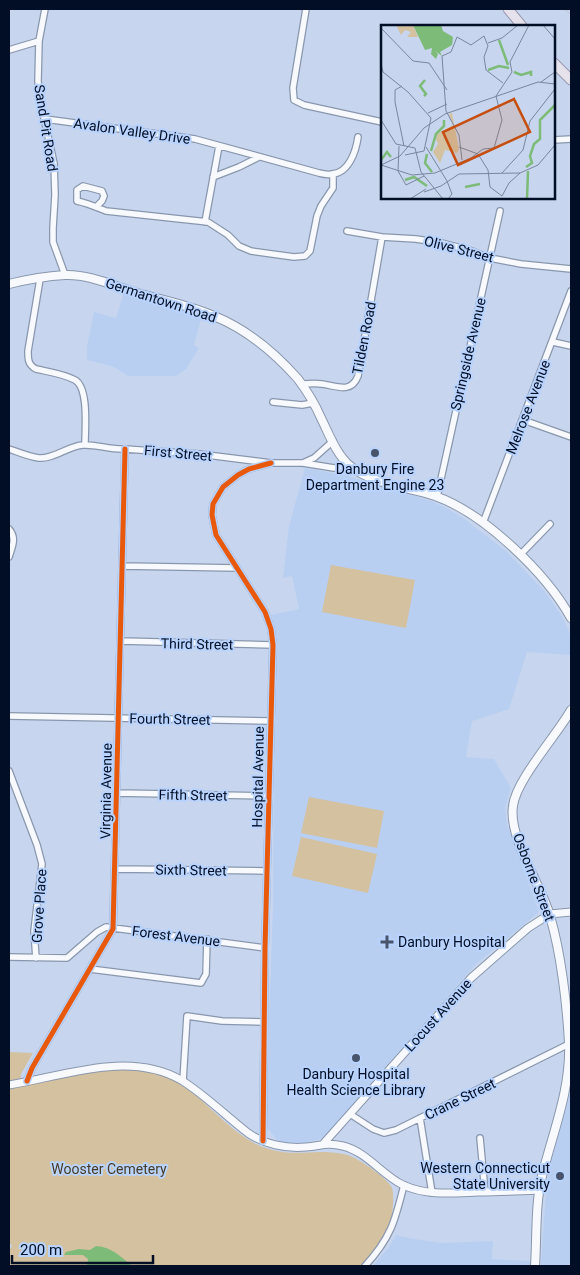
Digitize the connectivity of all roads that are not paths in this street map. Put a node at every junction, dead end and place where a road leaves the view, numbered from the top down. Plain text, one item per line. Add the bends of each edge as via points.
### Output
1 (45, 9) edge
2 (306, 9) edge
3 (508, 9) edge
4 (521, 25) edge
5 (39, 42) junction
6 (9, 50) edge
7 (555, 64) edge
8 (571, 80) edge
9 (45, 118) junction
10 (381, 122) edge
11 (358, 137) dead end
12 (571, 139) edge
13 (555, 140) edge
14 (219, 146) junction
15 (259, 157) junction
16 (333, 175) junction
17 (213, 177) junction
18 (96, 207) junction
19 (500, 211) dead end
20 (205, 222) junction
21 (347, 231) dead end
22 (382, 238) junction
23 (490, 258) junction
24 (571, 269) edge
25 (65, 275) junction
26 (40, 279) junction
27 (9, 284) edge
28 (571, 291) edge
29 (553, 342) junction
30 (571, 346) edge
31 (301, 384) junction
32 (273, 402) dead end
33 (313, 403) junction
34 (523, 420) junction
35 (571, 437) edge
36 (332, 442) junction
37 (86, 444) junction
38 (9, 449) edge
39 (125, 449) junction
40 (271, 463) junction
41 (303, 463) junction
42 (350, 465) junction
43 (436, 497) junction
44 (483, 523) junction
45 (550, 524) dead end
46 (9, 529) edge
47 (520, 555) junction
48 (9, 557) edge
49 (122, 566) junction
50 (237, 568) junction
51 (571, 618) edge
52 (121, 641) junction
53 (272, 645) junction
54 (571, 710) edge
55 (9, 716) edge
56 (120, 718) junction
57 (270, 720) junction
58 (9, 770) edge
59 (10, 778) edge
60 (117, 793) junction
61 (269, 796) junction
62 (116, 869) junction
63 (267, 872) junction
64 (571, 912) edge
65 (550, 914) junction
66 (113, 929) junction
67 (208, 939) junction
68 (265, 948) junction
69 (9, 957) edge
70 (36, 958) junction
71 (90, 969) junction
72 (571, 976) edge
73 (562, 977) junction
74 (264, 1022) junction
75 (569, 1044) junction
76 (27, 1081) junction
77 (183, 1081) junction
78 (569, 1081) edge
79 (9, 1085) edge
80 (350, 1114) junction
81 (420, 1118) junction
82 (480, 1138) dead end
83 (263, 1141) junction
84 (324, 1143) junction
85 (404, 1185) junction
86 (539, 1190) junction
87 (485, 1192) junction
88 (432, 1193) junction
89 (365, 1266) edge
90 (535, 1266) edge

1 - 5 street, Sand Pit Road
2 - 10 street via 293,88 294,100
3 - 4 main road
5 - 6 street
5 - 9 street, Sand Pit Road via 38,81
7 - 8 main road
9 - 14 street, Avalon Valley Drive via 171,135
9 - 25 street, Sand Pit Road via 54,163 53,242
11 - 16 street via 349,163
12 - 13 street
14 - 15 street, Avalon Valley Drive
14 - 17 street
15 - 16 street, Avalon Valley Drive
15 - 17 street
16 - 20 street via 333,188 319,210 306,256 251,251
17 - 20 street
18 - 18 street via 77,201 77,190 83,186 102,191 104,196
18 - 20 street via 106,211
19 - 23 street, Springside Avenue
21 - 22 street, Olive Street
22 - 23 street, Olive Street via 455,245
22 - 31 street, Tilden Road via 355,383 349,387
23 - 24 street, Olive Street
23 - 43 street, Springside Avenue
25 - 26 main road, Germantown Road
25 - 31 main road, Germantown Road via 97,280 229,323 256,340
26 - 27 main road, Germantown Road
26 - 37 street via 29,361 36,369 71,378 81,385
28 - 29 street, Melrose Avenue
29 - 30 street
29 - 34 street, Melrose Avenue
31 - 33 main road, Germantown Road
32 - 33 street
33 - 36 main road, Germantown Road
34 - 35 street
34 - 44 street, Melrose Avenue
36 - 41 street
36 - 42 main road, Germantown Road
37 - 38 street, First Street via 39,458
37 - 39 street, First Street
39 - 40 street, First Street
39 - 49 street, Virginia Avenue
40 - 41 street, First Street
40 - 50 street, Hospital Avenue via 238,475 224,487 213,504 216,535
41 - 42 street, First Street via 334,468
42 - 43 main road, Germantown Road via 365,475
43 - 44 main road
44 - 47 main road
45 - 47 street
46 - 48 street via 14,540
47 - 51 main road via 549,585
49 - 50 street
49 - 52 street, Virginia Avenue
50 - 53 street, Hospital Avenue via 265,612
52 - 53 street, Third Street
52 - 56 street, Virginia Avenue
53 - 57 street, Hospital Avenue
54 - 65 main road, Osborne Street via 522,782 513,806 516,832
55 - 56 street, Fourth Street
56 - 57 street, Fourth Street
56 - 60 street, Virginia Avenue
57 - 61 street, Hospital Avenue
58 - 59 street, Grove Place
59 - 70 street, Grove Place via 42,864 34,930
60 - 61 street, Fifth Street
60 - 62 street, Virginia Avenue
61 - 63 street, Hospital Avenue
62 - 63 street, Sixth Street
62 - 66 street, Virginia Avenue
63 - 68 street, Hospital Avenue
64 - 65 street, Locust Avenue
65 - 73 main road, Osborne Street
65 - 80 street, Locust Avenue via 528,928 470,978
66 - 67 street, Forest Avenue
66 - 70 street, Forest Avenue via 106,927 97,932 67,958
66 - 71 street, Virginia Avenue
67 - 68 street, Forest Avenue
67 - 71 street via 206,974 201,983
68 - 74 street, Hospital Avenue
69 - 70 street, Forest Avenue
71 - 76 street, Virginia Avenue
72 - 73 street
73 - 75 main road, Osborne Street
74 - 77 street via 186,1016
74 - 83 street, Hospital Avenue
75 - 78 main road, Osborne Street
75 - 81 street, Crane Street
76 - 77 street via 74,1071 122,1066 155,1070
76 - 79 street
77 - 83 street via 248,1133
78 - 86 main road, Osborne Street
80 - 81 street, Crane Street via 384,1133
80 - 84 street, Locust Avenue
81 - 88 street
82 - 87 street
83 - 84 street via 296,1148
84 - 85 street via 344,1146 359,1153
85 - 88 street
85 - 89 street via 391,1230
86 - 87 street
86 - 90 main road, Osborne Street
87 - 88 street

